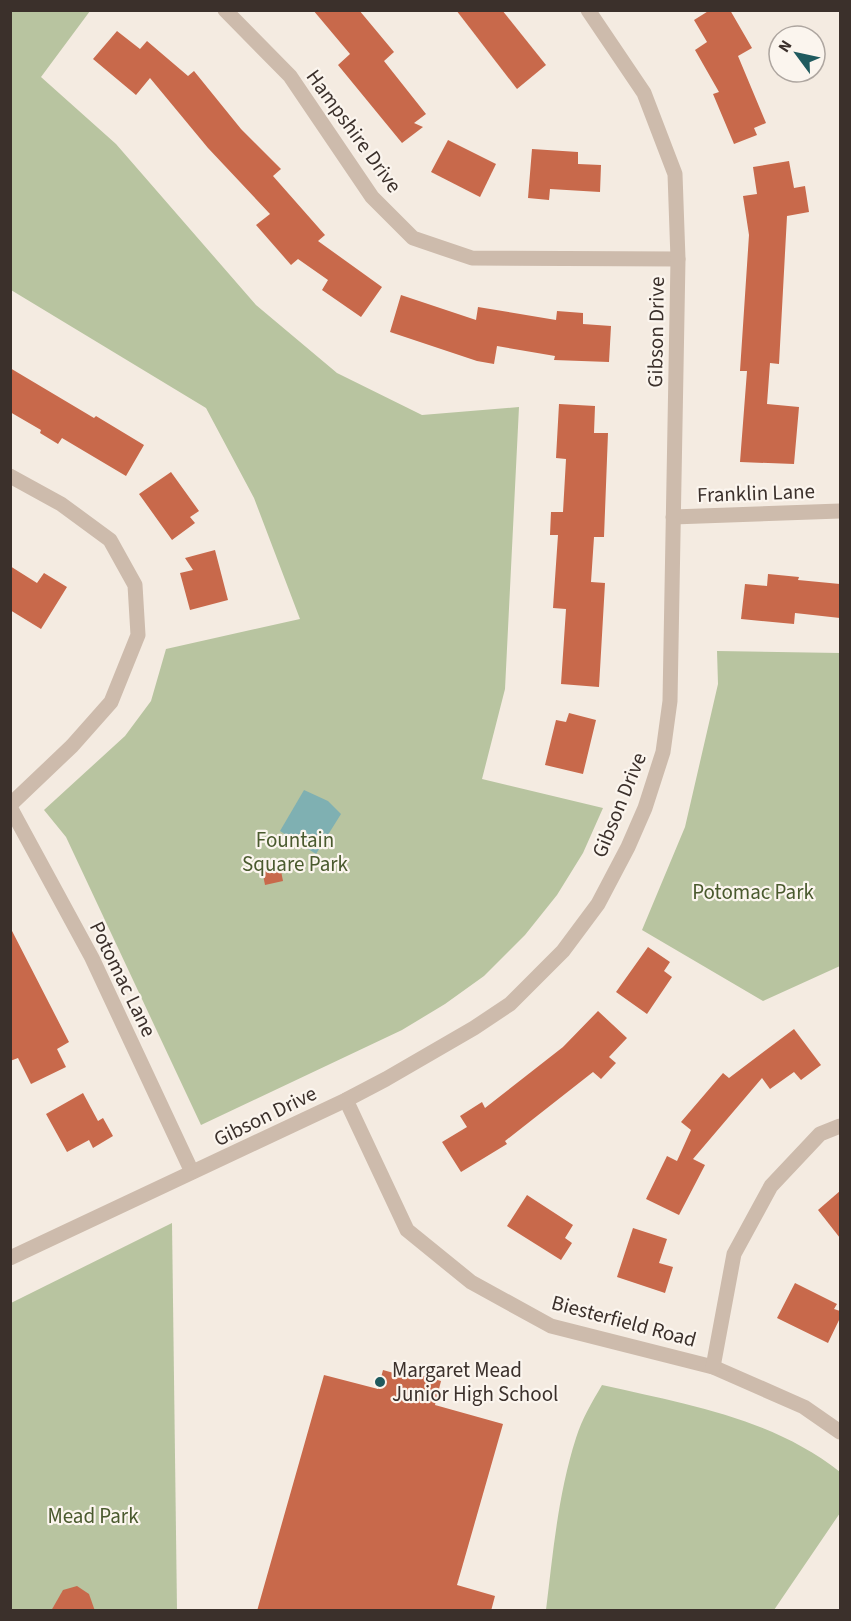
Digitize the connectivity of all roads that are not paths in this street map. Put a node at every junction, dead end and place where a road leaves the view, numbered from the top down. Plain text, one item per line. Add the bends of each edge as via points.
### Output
1 (225, 10) edge
2 (588, 10) edge
3 (678, 260) junction
4 (10, 476) edge
5 (840, 511) edge
6 (673, 517) junction
7 (10, 806) edge
8 (346, 1100) junction
9 (840, 1126) edge
10 (192, 1172) junction
11 (10, 1258) edge
12 (713, 1367) junction
13 (840, 1432) edge

1 - 3 street, Hampshire Drive via 290,76 372,197 413,238 472,258
2 - 3 street, Gibson Drive via 644,93 675,174
3 - 6 street, Gibson Drive
4 - 7 street via 61,504 110,540 135,585 138,635 111,702
5 - 6 street, Franklin Lane
6 - 8 street, Gibson Drive via 670,701 663,752 645,808 598,904 563,951 510,1004
7 - 10 street, Potomac Lane via 92,958
8 - 10 street, Gibson Drive
8 - 12 street, Biesterfield Road via 407,1230 471,1282 551,1326
9 - 12 street via 820,1134 771,1186 734,1254
10 - 11 street, Gibson Drive
12 - 13 street, Biesterfield Road via 804,1407

